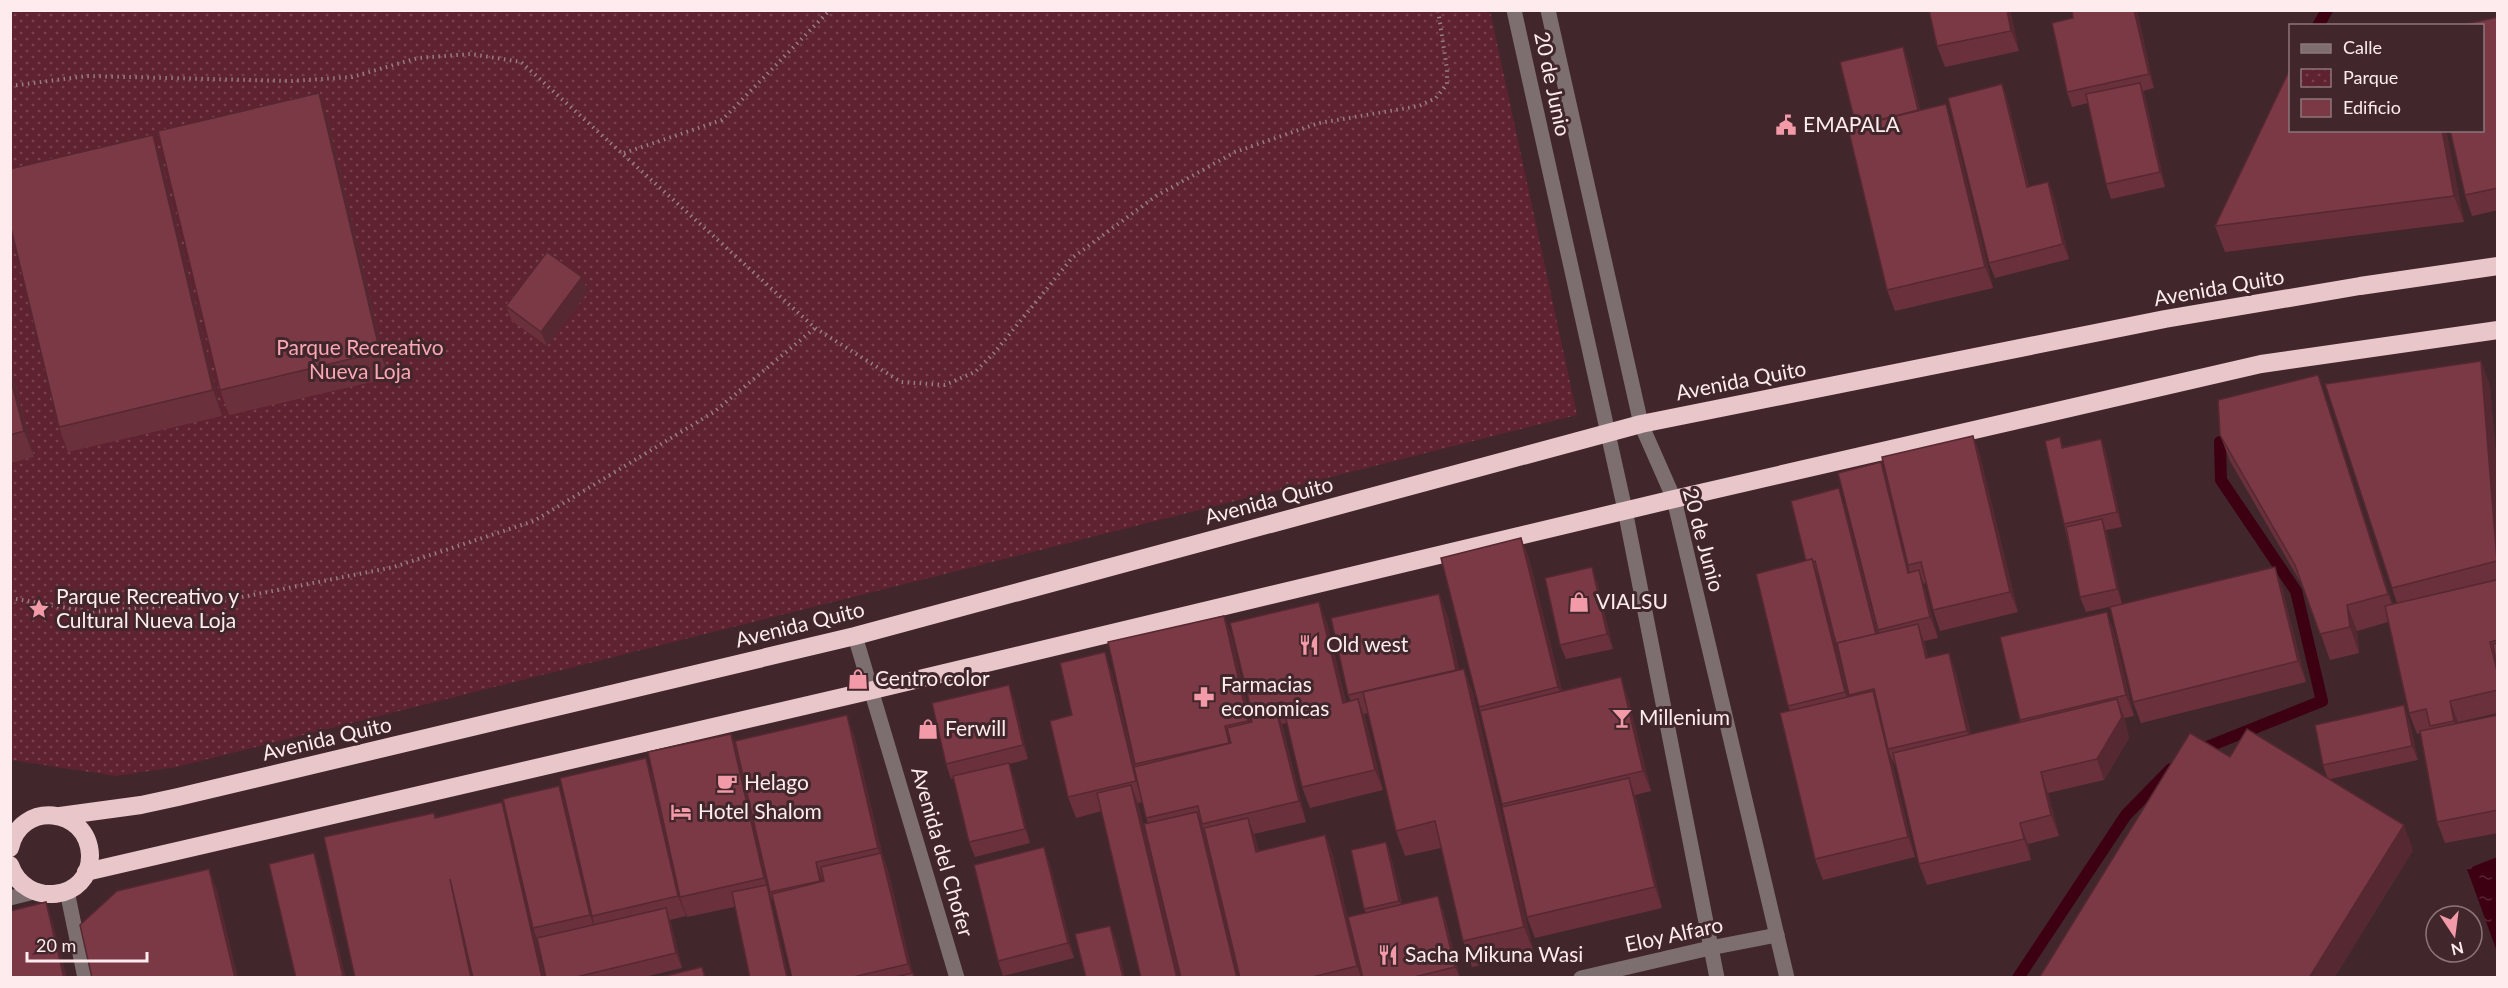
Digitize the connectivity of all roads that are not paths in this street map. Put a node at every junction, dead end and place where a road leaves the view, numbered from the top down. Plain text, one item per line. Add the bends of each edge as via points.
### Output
1 (1514, 10) edge
2 (1548, 10) edge
3 (2498, 266) edge
4 (2498, 330) edge
5 (1641, 424) junction
6 (1607, 433) junction
7 (1674, 498) junction
8 (1625, 510) junction
9 (855, 636) junction
10 (873, 690) junction
11 (60, 816) junction
12 (17, 822) edge
13 (10, 848) edge
14 (10, 865) edge
15 (86, 872) junction
16 (67, 891) junction
17 (34, 892) junction
18 (10, 898) edge
19 (1777, 935) junction
20 (1710, 948) junction
21 (85, 978) edge
22 (957, 978) edge
23 (1581, 978) edge
24 (1717, 978) edge
25 (1786, 978) edge

1 - 6 street, 20 de Junio
2 - 5 street, 20 de Junio
3 - 5 highway, Avenida Quito via 2165,320
4 - 7 highway via 2261,364
5 - 6 highway, Avenida Quito
5 - 7 street, 20 de Junio
6 - 8 street, 20 de Junio
6 - 9 highway, Avenida Quito
7 - 8 highway
7 - 19 street, 20 de Junio
8 - 10 highway
8 - 20 street, 20 de Junio
9 - 10 street, Avenida del Chofer
9 - 11 highway, Avenida Quito via 187,795
10 - 15 highway
10 - 22 street, Avenida del Chofer
11 - 12 highway, Avenida Quito
11 - 15 highway via 73,822 89,845
12 - 13 highway
14 - 17 highway via 16,878
15 - 16 highway
16 - 17 highway via 45,895
16 - 21 street
17 - 18 street
19 - 20 street, Eloy Alfaro
19 - 25 street, 20 de Junio
20 - 23 street, Eloy Alfaro
20 - 24 street, 20 de Junio

